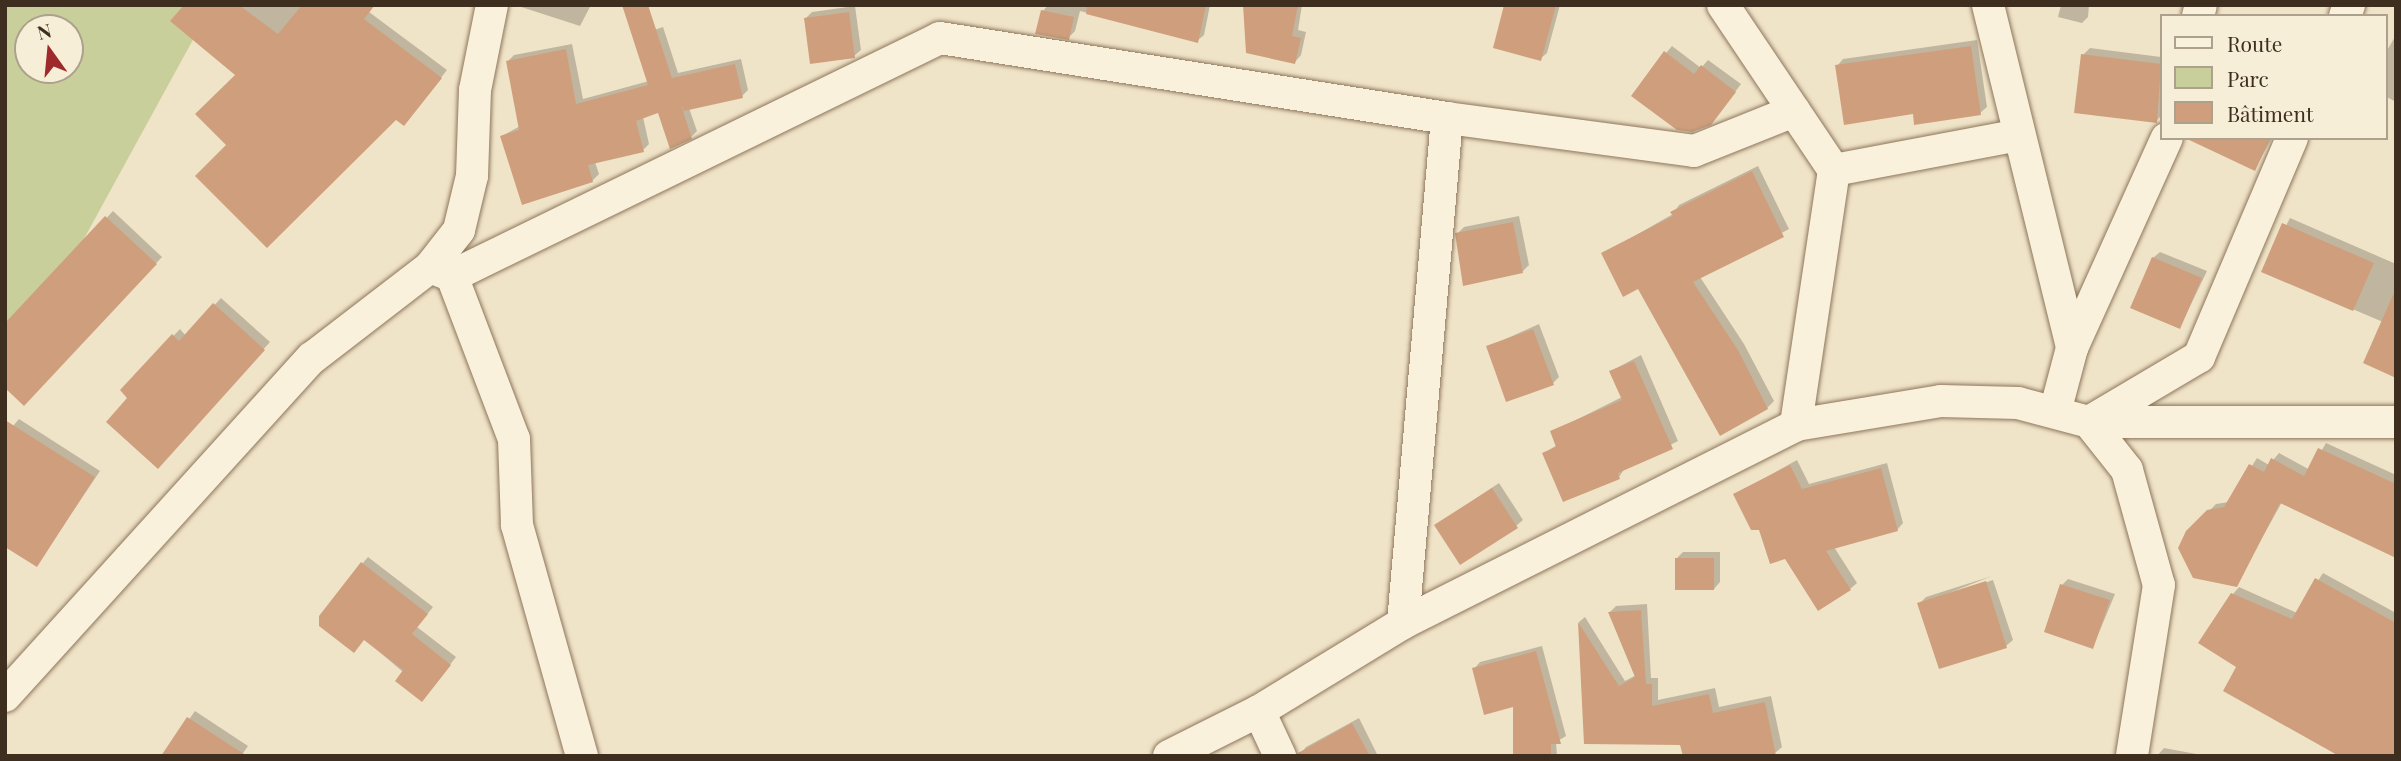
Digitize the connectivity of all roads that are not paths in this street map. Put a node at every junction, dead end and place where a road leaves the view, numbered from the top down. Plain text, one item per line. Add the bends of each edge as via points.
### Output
1 (492, 5) edge
2 (1723, 5) edge
3 (1988, 5) edge
4 (1794, 111) junction
5 (1447, 118) junction
6 (2018, 135) junction
7 (2165, 140) edge
8 (2291, 140) edge
9 (1834, 170) junction
10 (441, 271) junction
11 (2072, 348) junction
12 (2055, 412) junction
13 (2089, 422) junction
14 (2396, 422) edge
15 (1796, 425) junction
16 (1403, 623) junction
17 (5, 696) edge
18 (1259, 710) junction
19 (582, 756) edge
20 (1169, 756) edge
21 (1280, 756) edge
22 (2132, 756) edge

1 - 10 street via 475,90 472,176 459,230
2 - 4 street
3 - 6 street
4 - 5 street via 1694,151
4 - 9 street
5 - 10 street via 940,38
5 - 16 street
6 - 9 street
6 - 11 street
7 - 11 street
8 - 13 street via 2199,357
9 - 15 street
10 - 17 street via 312,358
10 - 19 street via 514,439 517,525
11 - 12 street
12 - 13 street
12 - 15 street via 2018,402 1941,401
13 - 14 street
13 - 22 street via 2127,470 2159,585
15 - 16 street
16 - 18 street
18 - 20 street
18 - 21 street

